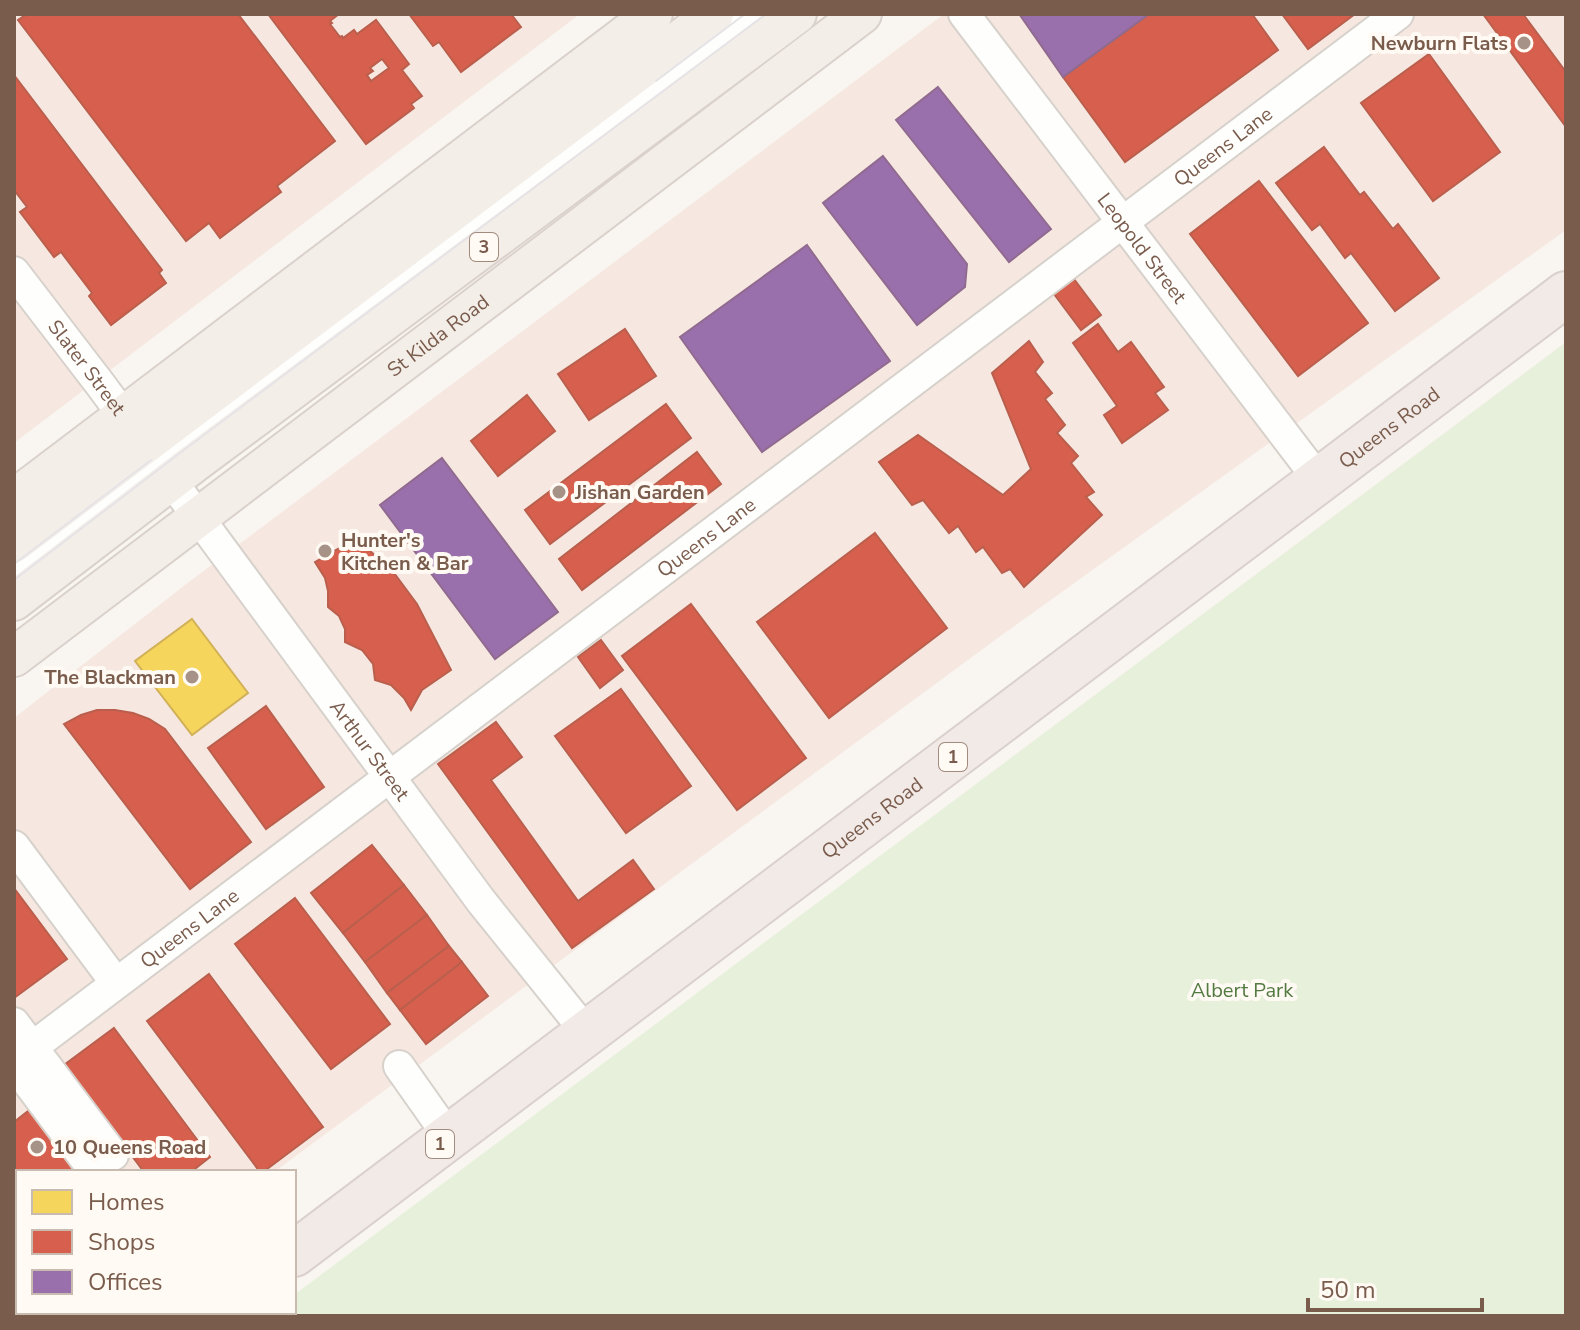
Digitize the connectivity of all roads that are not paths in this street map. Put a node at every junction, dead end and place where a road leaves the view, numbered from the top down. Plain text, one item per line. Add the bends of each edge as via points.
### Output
1 (714, 14) edge
2 (756, 14) edge
3 (797, 14) edge
4 (862, 14) edge
5 (964, 14) edge
6 (1398, 14) edge
7 (655, 28) edge
8 (1123, 223) junction
9 (14, 272) edge
10 (1566, 294) edge
11 (149, 451) junction
12 (1319, 480) junction
13 (14, 499) edge
14 (198, 517) junction
15 (14, 543) edge
16 (14, 573) edge
17 (14, 601) edge
18 (14, 657) edge
19 (390, 776) junction
20 (14, 846) edge
21 (116, 983) junction
22 (14, 1023) edge
23 (587, 1033) junction
24 (20, 1057) edge
25 (399, 1066) dead end
26 (449, 1137) junction
27 (104, 1164) edge
28 (296, 1252) edge

1 - 7 main road
2 - 11 street via 182,447
3 - 11 main road, 3
4 - 14 main road, St Kilda Road
5 - 8 street, Leopold Street
6 - 8 street, Queens Lane
7 - 11 main road
8 - 12 street, Leopold Street
8 - 19 street, Queens Lane
9 - 11 street, Slater Street
10 - 12 highway, Queens Road / 1
11 - 13 main road
11 - 14 street, Arthur Street
11 - 15 main road, 3
11 - 16 street
11 - 17 main road, 3
12 - 23 highway, Queens Road / 1
14 - 18 main road, St Kilda Road
14 - 19 street, Arthur Street
19 - 21 street, Queens Lane
19 - 23 street, Arthur Street
20 - 21 street
21 - 24 street, Queens Lane
22 - 24 street
23 - 26 highway, Queens Road / 1
24 - 27 street
25 - 26 street
26 - 28 highway, Queens Road / 1

